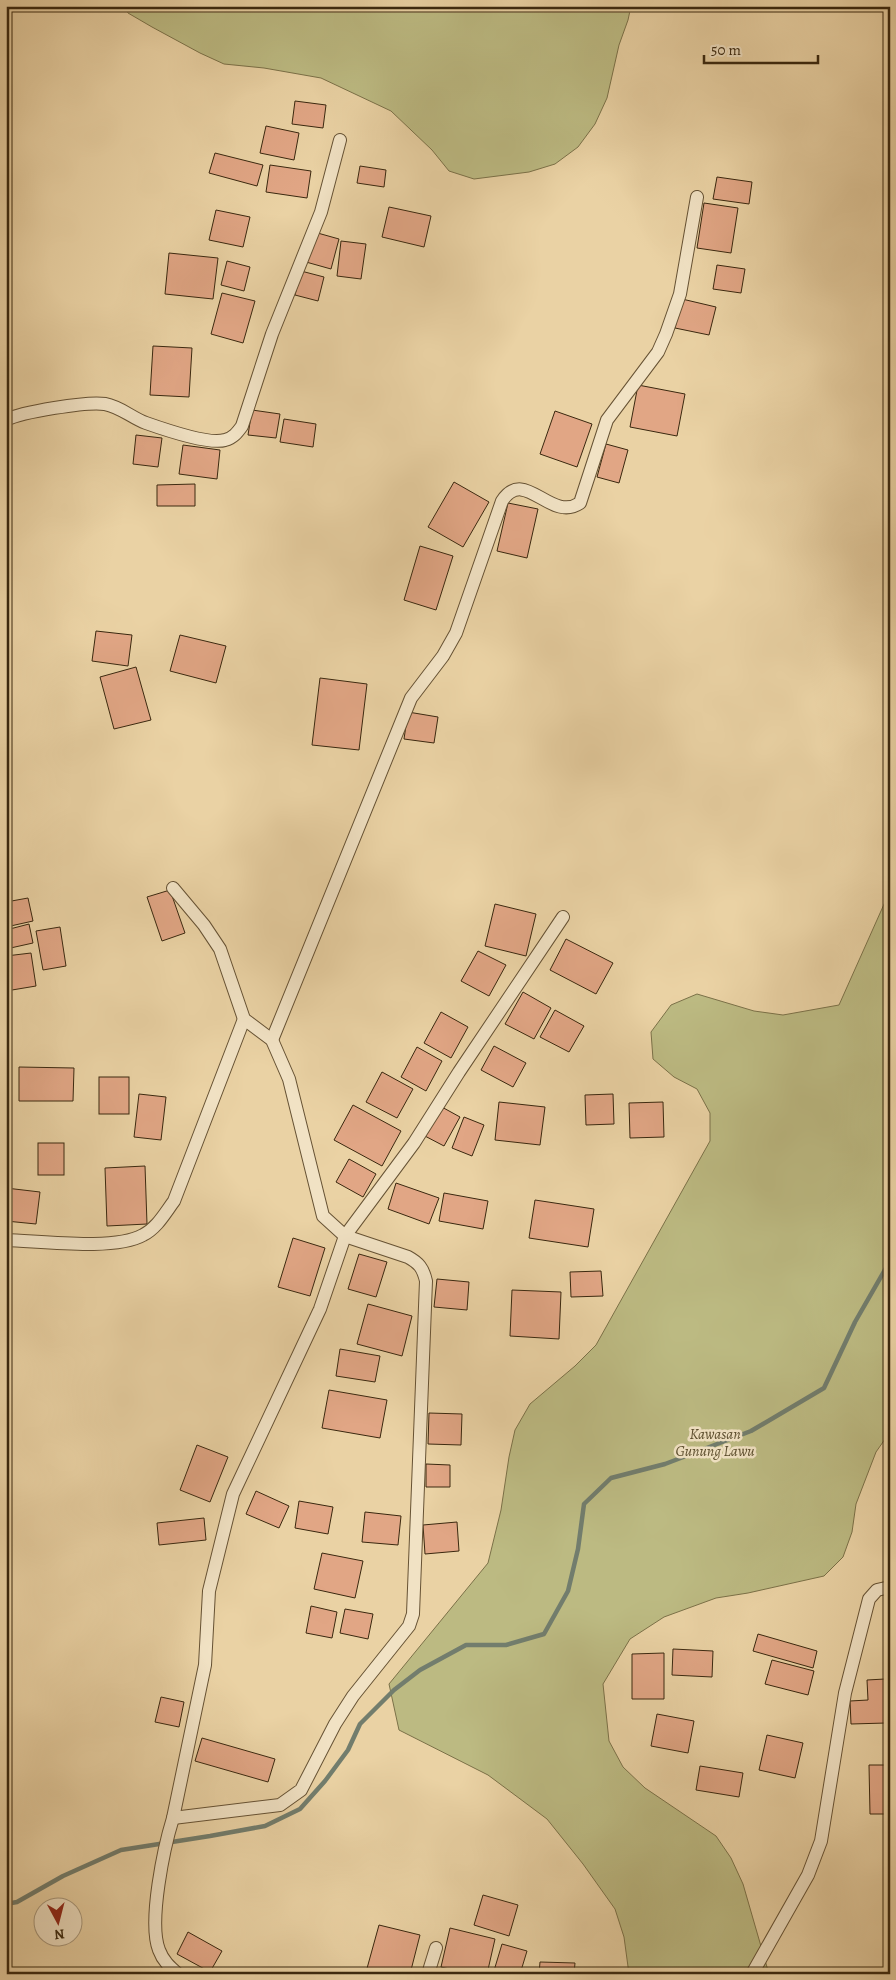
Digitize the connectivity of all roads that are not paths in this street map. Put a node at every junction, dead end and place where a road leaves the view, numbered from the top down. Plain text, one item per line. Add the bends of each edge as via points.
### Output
1 (340, 140) dead end
2 (697, 197) dead end
3 (6, 420) edge
4 (173, 888) dead end
5 (563, 917) dead end
6 (244, 1019) junction
7 (272, 1040) junction
8 (345, 1236) junction
9 (6, 1240) edge
10 (890, 1586) edge
11 (173, 1818) junction
12 (436, 1948) dead end
13 (178, 1974) edge
14 (428, 1974) edge
15 (752, 1974) edge

1 - 3 street via 321,212 272,334 242,426 235,435 226,440 205,441 145,423 118,407 103,404 17,415
2 - 7 street via 680,294 666,334 658,352 607,420 580,503 564,509 522,488 514,489 502,501 456,633 411,698
4 - 6 street via 220,949
5 - 8 street via 414,1143
6 - 7 street
6 - 9 street via 174,1201 144,1235 124,1243 98,1244
7 - 8 street via 289,1080 323,1216
8 - 11 street via 320,1309 233,1494 209,1591 205,1665
8 - 11 street via 408,1257 423,1269 426,1281 413,1614 399,1641 353,1696 335,1724 301,1790 280,1805
10 - 15 street via 877,1590 869,1599 845,1693 821,1841 808,1875
11 - 13 street via 155,1929 159,1950 167,1965
12 - 14 street

